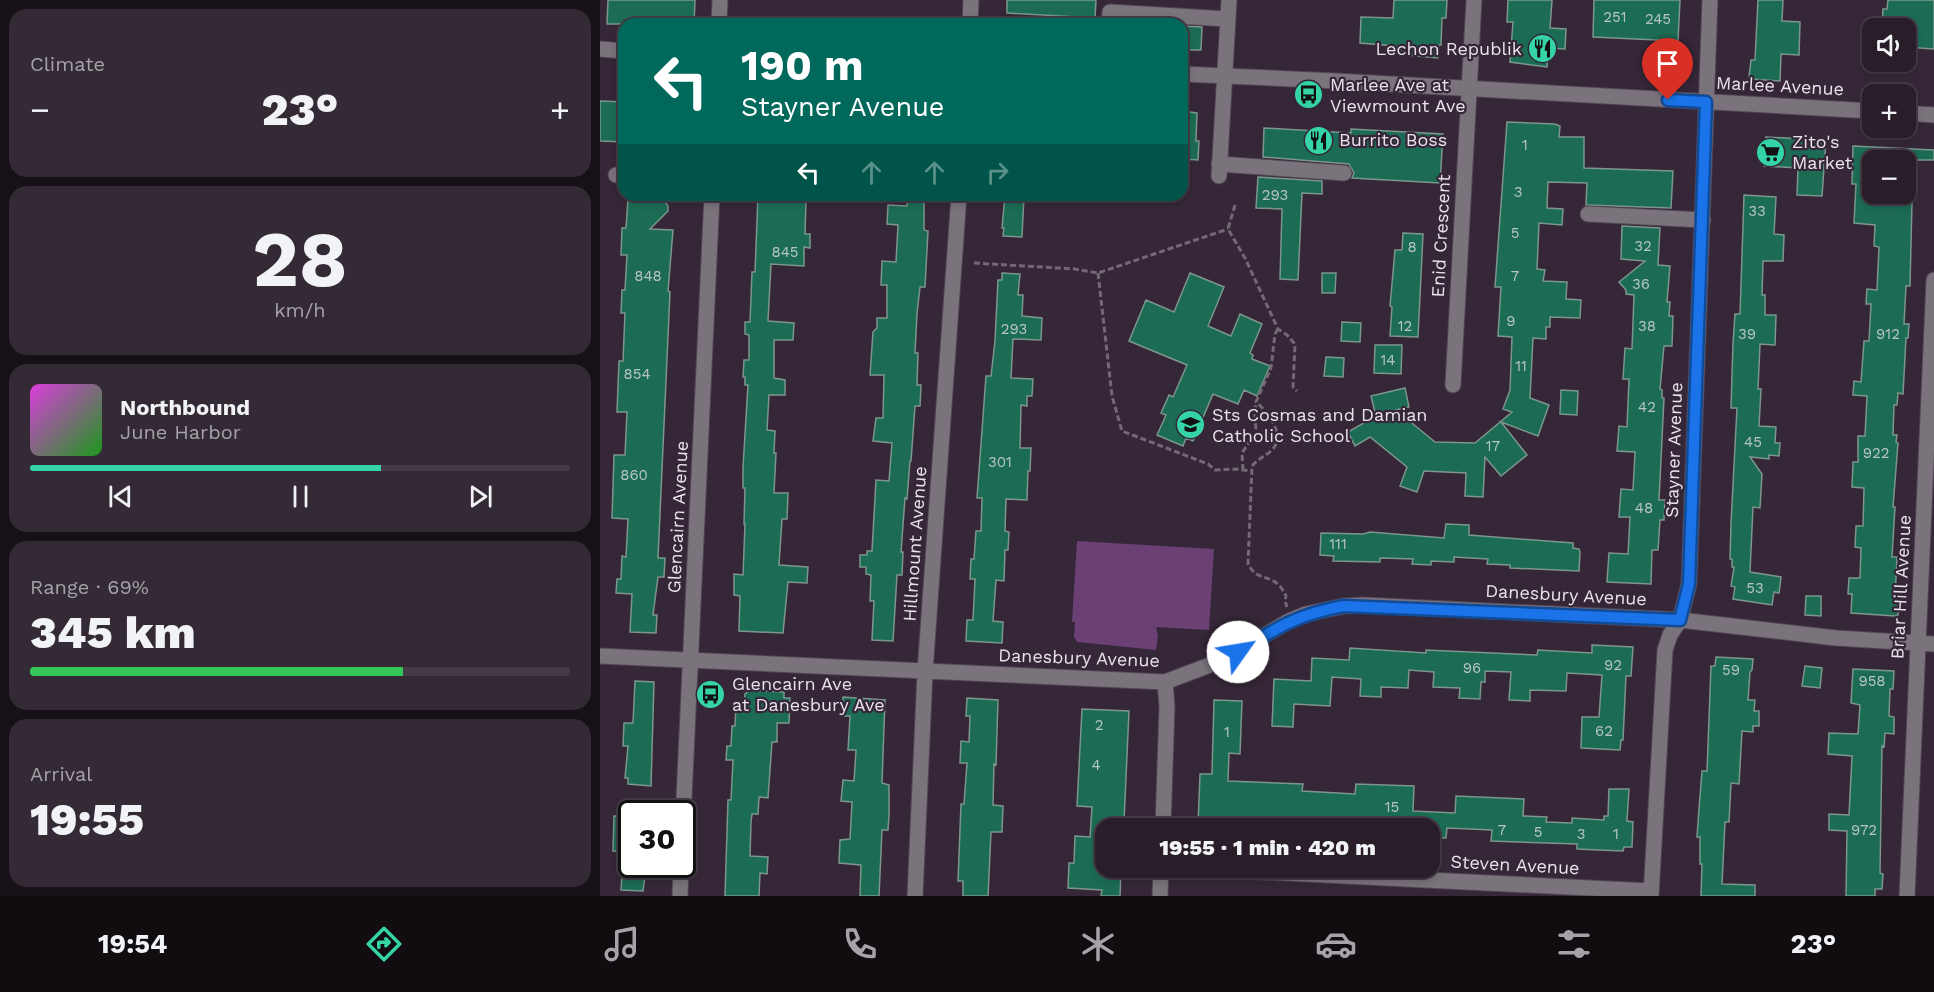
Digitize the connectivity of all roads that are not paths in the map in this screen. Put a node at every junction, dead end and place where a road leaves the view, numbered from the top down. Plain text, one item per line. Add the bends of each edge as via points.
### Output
1 (720, 0) edge
2 (971, 0) edge
3 (1229, 0) edge
4 (1474, 0) edge
5 (1710, 0) edge
6 (719, 18) edge
7 (970, 18) edge
8 (1110, 18) edge
9 (1228, 19) junction
10 (600, 49) edge
11 (618, 50) edge
12 (1188, 74) edge
13 (1226, 76) junction
14 (1468, 90) junction
15 (1706, 102) junction
16 (1862, 110) edge
17 (1916, 114) edge
18 (1934, 115) edge
19 (1344, 173) dead end
20 (712, 201) edge
21 (959, 201) edge
22 (1588, 214) dead end
23 (1703, 220) junction
24 (1934, 280) edge
25 (1453, 384) dead end
26 (1680, 620) junction
27 (1918, 644) junction
28 (1934, 644) edge
29 (600, 656) edge
30 (691, 660) junction
31 (925, 672) junction
32 (1165, 682) junction
33 (684, 800) edge
34 (1163, 818) edge
35 (681, 878) edge
36 (1161, 878) edge
37 (1368, 878) edge
38 (1651, 893) edge
39 (680, 896) edge
40 (915, 896) edge
41 (1160, 896) edge
42 (1907, 896) edge

1 - 6 street
2 - 7 street
3 - 9 street
4 - 14 street, Enid Crescent
5 - 15 street, Stayner Avenue
8 - 9 street via 1110,12
9 - 13 street
10 - 11 street
12 - 13 street, Marlee Avenue
13 - 14 street, Marlee Avenue
13 - 19 street via 1219,170
14 - 15 street, Marlee Avenue
14 - 25 street, Enid Crescent
15 - 16 street, Marlee Avenue
15 - 23 street, Stayner Avenue
17 - 18 street
20 - 30 street, Glencairn Avenue
21 - 31 street, Hillmount Avenue
22 - 23 street
23 - 26 street, Stayner Avenue via 1689,584
24 - 27 street, Briar Hill Avenue
26 - 27 street, Danesbury Avenue
26 - 32 street, Danesbury Avenue via 1344,606 1305,614 1222,660
26 - 38 street, Stayner Avenue via 1665,650
27 - 28 street, Danesbury Avenue
27 - 42 street, Briar Hill Avenue
29 - 30 street, Danesbury Avenue
30 - 31 street, Danesbury Avenue
30 - 33 street, Glencairn Avenue
31 - 32 street, Danesbury Avenue
31 - 40 street, Hillmount Avenue
32 - 34 street
35 - 39 street
36 - 41 street
37 - 38 street, Steven Avenue

